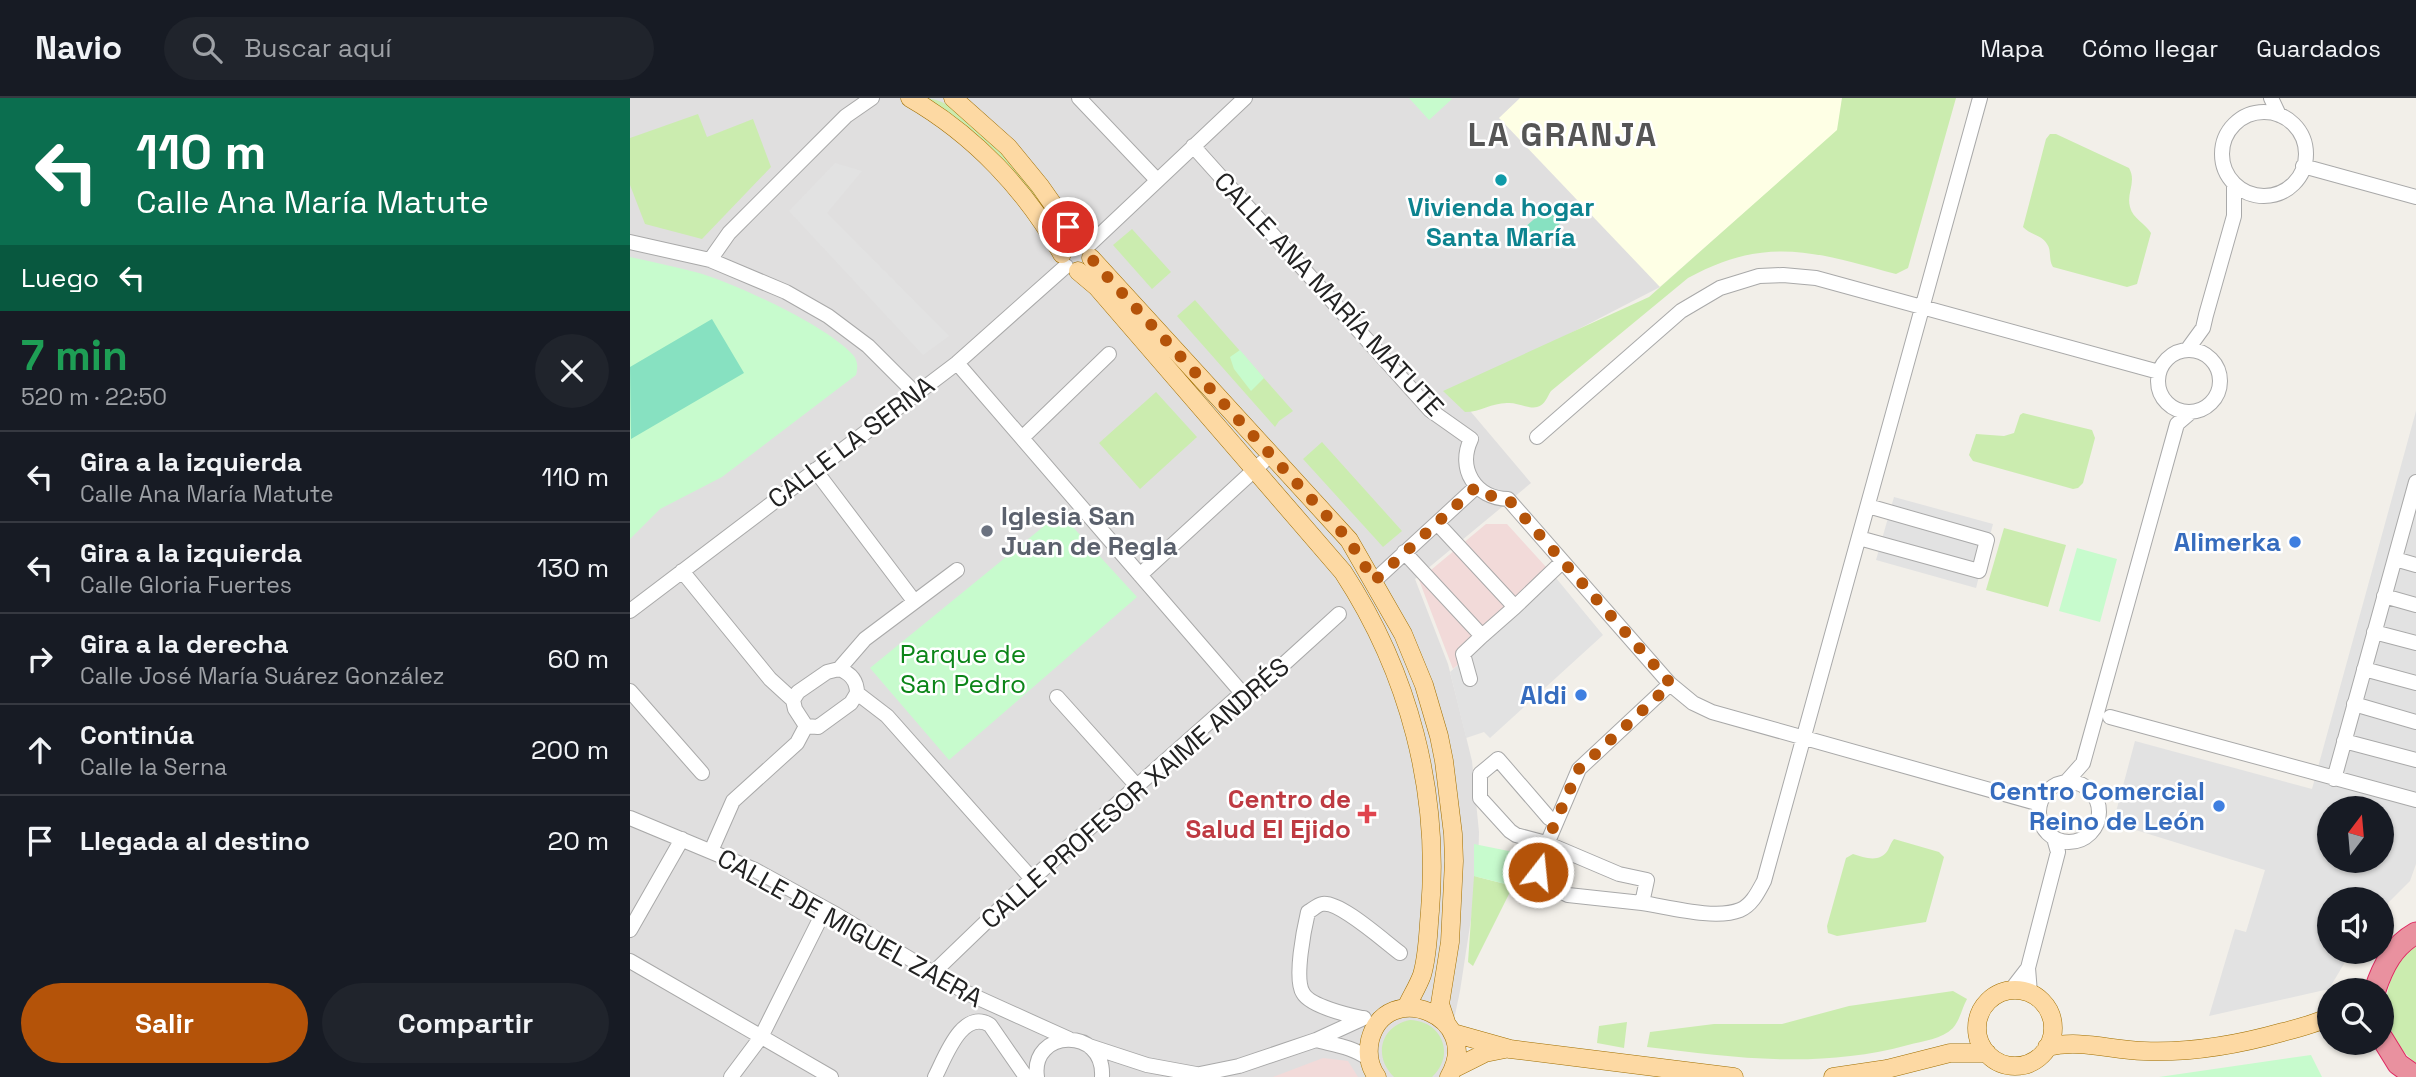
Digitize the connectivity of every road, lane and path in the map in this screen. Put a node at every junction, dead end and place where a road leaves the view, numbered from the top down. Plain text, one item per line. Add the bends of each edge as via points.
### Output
1 (872, 98) edge
2 (910, 98) edge
3 (953, 98) edge
4 (1079, 98) edge
5 (1245, 98) edge
6 (1980, 98) edge
7 (2269, 98) edge
8 (2254, 113) junction
9 (2279, 115) junction
10 (1194, 146) junction
11 (2303, 166) junction
12 (1157, 180) junction
13 (2234, 184) junction
14 (2258, 196) junction
15 (2416, 197) edge
16 (2234, 216) junction
17 (630, 242) edge
18 (1077, 256) junction
19 (710, 260) junction
20 (1923, 308) junction
21 (2203, 328) junction
22 (2187, 350) junction
23 (1109, 354) dead end
24 (2205, 355) junction
25 (957, 362) junction
26 (2159, 372) junction
27 (915, 393) junction
28 (1226, 406) junction
29 (2172, 407) junction
30 (2191, 412) junction
31 (2177, 424) junction
32 (1023, 437) junction
33 (1537, 437) dead end
34 (1259, 466) junction
35 (815, 470) junction
36 (2416, 486) edge
37 (1476, 487) junction
38 (1319, 506) junction
39 (1868, 506) junction
40 (1437, 523) junction
41 (2410, 525) edge
42 (1859, 538) junction
43 (1405, 552) junction
44 (2395, 559) junction
45 (1562, 562) junction
46 (2416, 565) edge
47 (957, 570) dead end
48 (682, 571) junction
49 (1140, 575) junction
50 (1374, 581) junction
51 (2384, 596) junction
52 (914, 601) junction
53 (2416, 605) edge
54 (1515, 607) junction
55 (630, 611) edge
56 (1339, 614) dead end
57 (2374, 632) junction
58 (1482, 636) junction
59 (2416, 643) edge
60 (839, 669) junction
61 (2364, 669) junction
62 (1470, 679) dead end
63 (2416, 683) edge
64 (1671, 684) junction
65 (630, 691) edge
66 (857, 693) junction
67 (1242, 694) junction
68 (1057, 697) dead end
69 (793, 700) junction
70 (2354, 704) junction
71 (2109, 718) dead end
72 (2416, 722) edge
73 (806, 726) junction
74 (1804, 738) junction
75 (2344, 741) junction
76 (2416, 760) edge
77 (2083, 762) junction
78 (702, 773) dead end
79 (2334, 779) junction
80 (2067, 781) junction
81 (1137, 786) junction
82 (2087, 787) junction
83 (2416, 800) edge
84 (2040, 804) junction
85 (630, 818) edge
86 (1555, 821) junction
87 (682, 839) junction
88 (1546, 843) junction
89 (2060, 844) junction
90 (711, 851) junction
91 (1032, 879) junction
92 (1642, 904) junction
93 (825, 909) junction
94 (630, 930) edge
95 (2416, 933) edge
96 (1400, 953) dead end
97 (630, 961) edge
98 (2028, 968) junction
99 (933, 973) junction
100 (2379, 978) edge
101 (2011, 990) junction
102 (2030, 993) junction
103 (1323, 1005) junction
104 (1405, 1008) junction
105 (1386, 1016) junction
106 (1362, 1018) junction
107 (2052, 1023) junction
108 (2317, 1023) edge
109 (1449, 1028) junction
110 (1977, 1031) junction
111 (1322, 1036) junction
112 (761, 1037) junction
113 (1069, 1039) junction
114 (2081, 1044) junction
115 (1089, 1046) junction
116 (2047, 1047) junction
117 (1510, 1049) junction
118 (1950, 1053) junction
119 (1987, 1053) junction
120 (2391, 1055) edge
121 (1369, 1059) junction
122 (2401, 1070) edge
123 (1451, 1073) edge
124 (1205, 1074) junction
125 (1225, 1074) edge
126 (731, 1077) edge
127 (831, 1077) edge
128 (934, 1077) edge
129 (1026, 1077) edge
130 (1037, 1077) edge
131 (1102, 1077) edge
132 (1185, 1077) edge
133 (1377, 1077) edge
134 (1734, 1077) edge
135 (1833, 1077) edge
136 (2416, 1077) edge

1 - 19 street via 846,116 737,224
2 - 18 main road via 940,116 992,160
3 - 18 main road via 1008,147 1040,186
4 - 12 street
5 - 10 street, CALLE LA SERNA
6 - 20 street
7 - 8 street
7 - 9 street
8 - 9 street
8 - 13 street via 2233,125 2222,147 2222,161
9 - 11 street via 2299,132
10 - 12 street, CALLE LA SERNA
10 - 37 street, CALLE ANA MARÍA MATUTE via 1430,410 1471,439 1466,467
11 - 14 street via 2284,191
11 - 15 street
12 - 18 street, CALLE LA SERNA
13 - 14 street
13 - 16 street
14 - 16 street
16 - 21 street
17 - 19 street
18 - 25 street, CALLE LA SERNA
18 - 28 main road
18 - 34 main road via 1097,287
19 - 27 street via 786,292 828,316 868,346
20 - 26 street
20 - 33 street via 1816,278 1759,276 1720,288 1682,311
20 - 39 street
21 - 22 street
21 - 24 street
22 - 24 street
22 - 26 street via 2169,357
23 - 32 street
24 - 30 street via 2217,370 2218,389 2208,405
25 - 27 street, CALLE LA SERNA
25 - 32 street
26 - 29 street via 2160,392
27 - 35 street, CALLE LA SERNA
28 - 34 main road via 1232,426
28 - 38 main road
29 - 30 street
29 - 31 street
30 - 31 street
31 - 77 street
32 - 49 street
34 - 38 main road via 1298,501
34 - 49 street
34 - 104 main road via 1349,581 1388,650 1406,701 1420,755 1432,855 1425,958
35 - 48 street, CALLE LA SERNA
35 - 52 street
36 - 41 street
37 - 40 street
37 - 45 street via 1487,495 1508,499
38 - 50 main road via 1349,540
39 - 42 street
39 - 42 street via 1987,540 1979,570
40 - 43 street
40 - 54 street
41 - 44 street
42 - 74 street
43 - 50 street
43 - 58 street
44 - 46 street
44 - 51 street
45 - 54 street
45 - 64 street
47 - 52 street
48 - 55 street, CALLE LA SERNA
48 - 69 street via 770,679
49 - 67 street
50 - 109 main road via 1415,660 1444,761 1454,861 1450,942 1440,1004
51 - 53 street
51 - 57 street
52 - 60 street via 865,639
54 - 58 street
56 - 67 street, CALLE PROFESOR XAIME ANDRÉS via 1253,692
57 - 59 street
57 - 61 street
58 - 62 street via 1463,654
60 - 66 street via 849,673
60 - 69 street via 817,678
61 - 63 street
61 - 70 street
64 - 74 street via 1712,712
64 - 86 street via 1579,769
65 - 78 street
66 - 73 street via 851,703 818,727
66 - 91 street via 887,716
67 - 81 street, CALLE PROFESOR XAIME ANDRÉS
68 - 81 street
69 - 73 street
70 - 72 street
70 - 75 street
71 - 79 street
73 - 90 street via 797,743 733,802
74 - 84 street
74 - 92 street via 1764,881 1754,899 1741,910 1713,913
75 - 76 street
75 - 79 street
77 - 80 street
77 - 82 street
79 - 83 street
80 - 82 street
80 - 84 street via 2049,789
81 - 91 street, CALLE PROFESOR XAIME ANDRÉS
82 - 89 street via 2098,803 2093,830 2079,840
84 - 89 street via 2041,824
85 - 87 street, CALLE DE MIGUEL ZAERA
86 - 88 street
86 - 88 street via 1498,759 1480,775 1480,798 1510,831
87 - 90 street, CALLE DE MIGUEL ZAERA
87 - 94 street
88 - 92 street via 1619,874 1647,880
88 - 92 street via 1538,872 1553,889
89 - 98 street
90 - 93 street, CALLE DE MIGUEL ZAERA
91 - 99 street, CALLE PROFESOR XAIME ANDRÉS
93 - 99 street, CALLE DE MIGUEL ZAERA
93 - 112 street
95 - 100 highway via 2404,939 2385,962
96 - 103 street via 1331,904 1308,912 1301,943 1300,987 1303,995
97 - 112 street
98 - 101 street
98 - 102 street
99 - 113 street, CALLE DE MIGUEL ZAERA via 983,1002
101 - 102 main road
101 - 110 main road via 1984,1006
102 - 107 main road via 2041,1000
103 - 106 street
103 - 111 street via 1332,1025
104 - 105 main road
104 - 109 main road via 1434,1013
105 - 106 street
105 - 121 main road via 1371,1035
106 - 111 street
107 - 114 main road
107 - 116 main road
108 - 114 main road via 2222,1047 2177,1051 2142,1052
109 - 117 main road
109 - 123 main road via 1457,1058
110 - 118 main road
110 - 119 main road
111 - 121 street
111 - 125 street
112 - 126 street
112 - 127 street
113 - 115 street, CALLE DE MIGUEL ZAERA
113 - 130 street via 1050,1045 1043,1053
114 - 116 main road
115 - 124 street via 1147,1065
115 - 131 street via 1100,1061
116 - 119 main road via 2019,1065 2007,1065
117 - 123 main road via 1485,1054
117 - 134 main road
118 - 119 main road
118 - 135 main road
120 - 122 highway
121 - 133 main road
122 - 136 highway
124 - 125 street
124 - 132 street
128 - 129 street, CALLE DE MIGUEL ZAERA via 961,1029 985,1021

